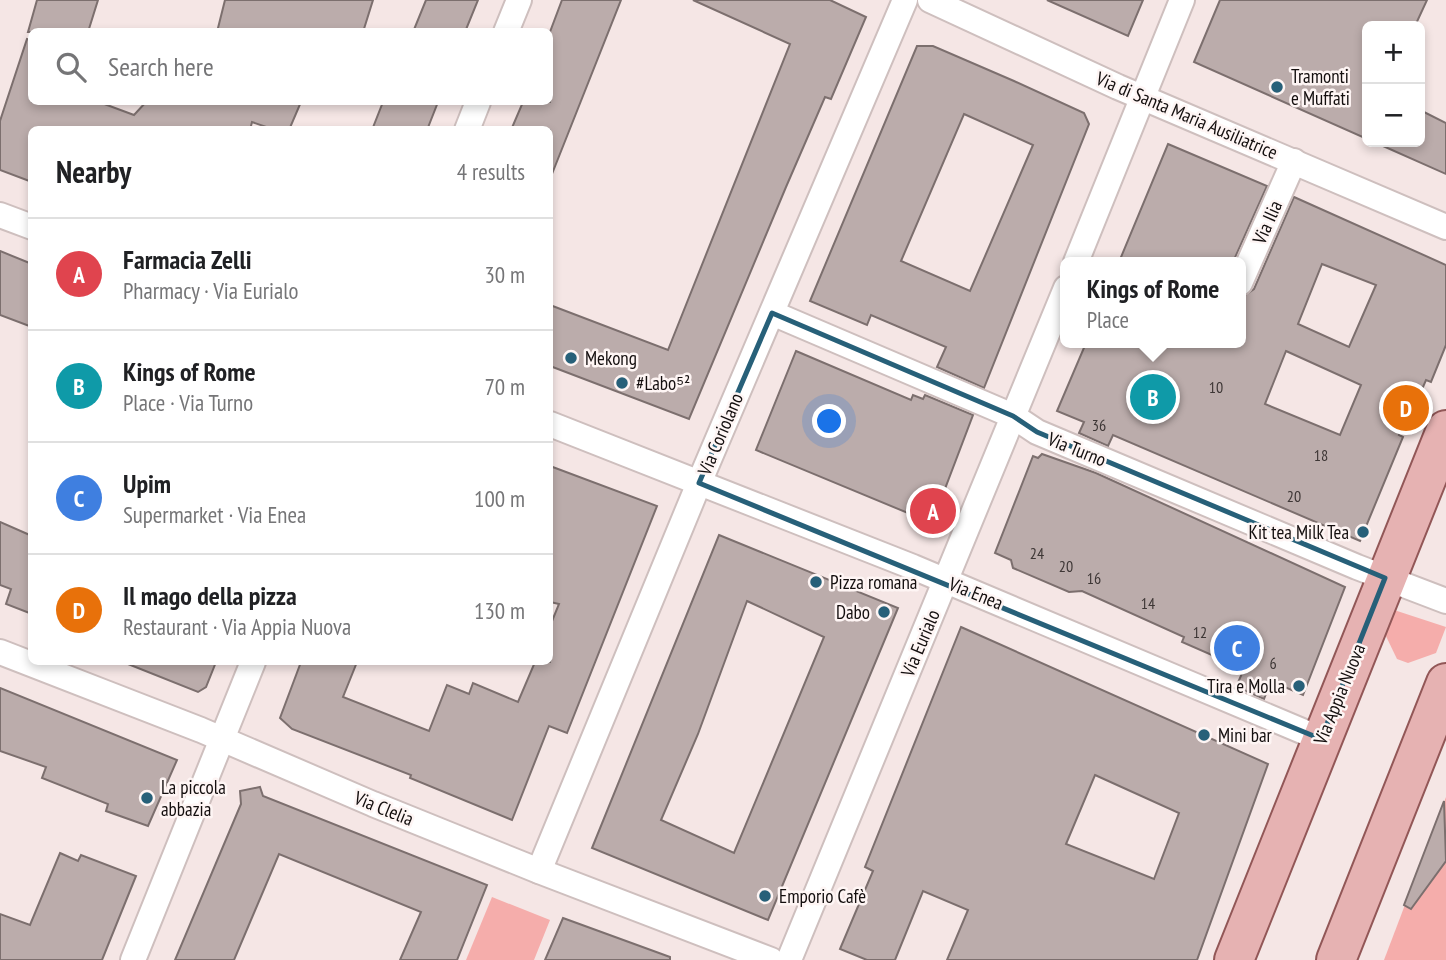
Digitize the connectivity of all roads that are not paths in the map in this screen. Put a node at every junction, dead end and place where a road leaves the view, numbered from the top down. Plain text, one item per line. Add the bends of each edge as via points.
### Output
1 (519, 0) edge
2 (905, 0) edge
3 (930, 0) edge
4 (1182, 0) edge
5 (508, 28) edge
6 (1143, 97) junction
7 (477, 105) edge
8 (469, 126) edge
9 (1294, 161) junction
10 (0, 215) edge
11 (28, 225) edge
12 (1446, 227) edge
13 (1078, 257) edge
14 (1246, 271) edge
15 (1060, 302) edge
16 (772, 313) junction
17 (1013, 416) junction
18 (553, 425) edge
19 (1446, 430) edge
20 (699, 483) junction
21 (1385, 578) junction
22 (946, 580) junction
23 (1446, 601) edge
24 (0, 652) edge
25 (28, 663) edge
26 (33, 665) edge
27 (252, 665) edge
28 (1446, 683) edge
29 (222, 739) junction
30 (1321, 739) junction
31 (538, 871) junction
32 (132, 960) edge
33 (771, 960) edge
34 (789, 960) edge
35 (1234, 960) edge
36 (1336, 960) edge

1 - 5 street
2 - 16 street, Via Coriolano
3 - 6 street, Via di Santa Maria Ausiliatrice
4 - 6 street
6 - 9 street, Via di Santa Maria Ausiliatrice
6 - 13 street
7 - 8 street
9 - 12 street, Via di Santa Maria Ausiliatrice
9 - 14 street, Via Ilia
10 - 11 street
15 - 17 street, Via Eurialo
16 - 17 street, Via Turno
16 - 20 street, Via Coriolano
17 - 21 street, Via Turno via 1037,432
17 - 22 street, Via Eurialo
18 - 20 street, Via Enea
19 - 21 main road, Via Appia Nuova
20 - 22 street, Via Enea
20 - 31 street, Via Coriolano
21 - 23 street, Via Turno
21 - 30 main road, Via Appia Nuova
22 - 30 street, Via Enea
22 - 34 street, Via Eurialo
24 - 25 street, Via Clelia
26 - 29 street, Via Clelia
27 - 29 street
28 - 36 main road
29 - 31 street, Via Clelia
29 - 32 street
30 - 35 main road, Via Appia Nuova
31 - 33 street, Via Clelia

